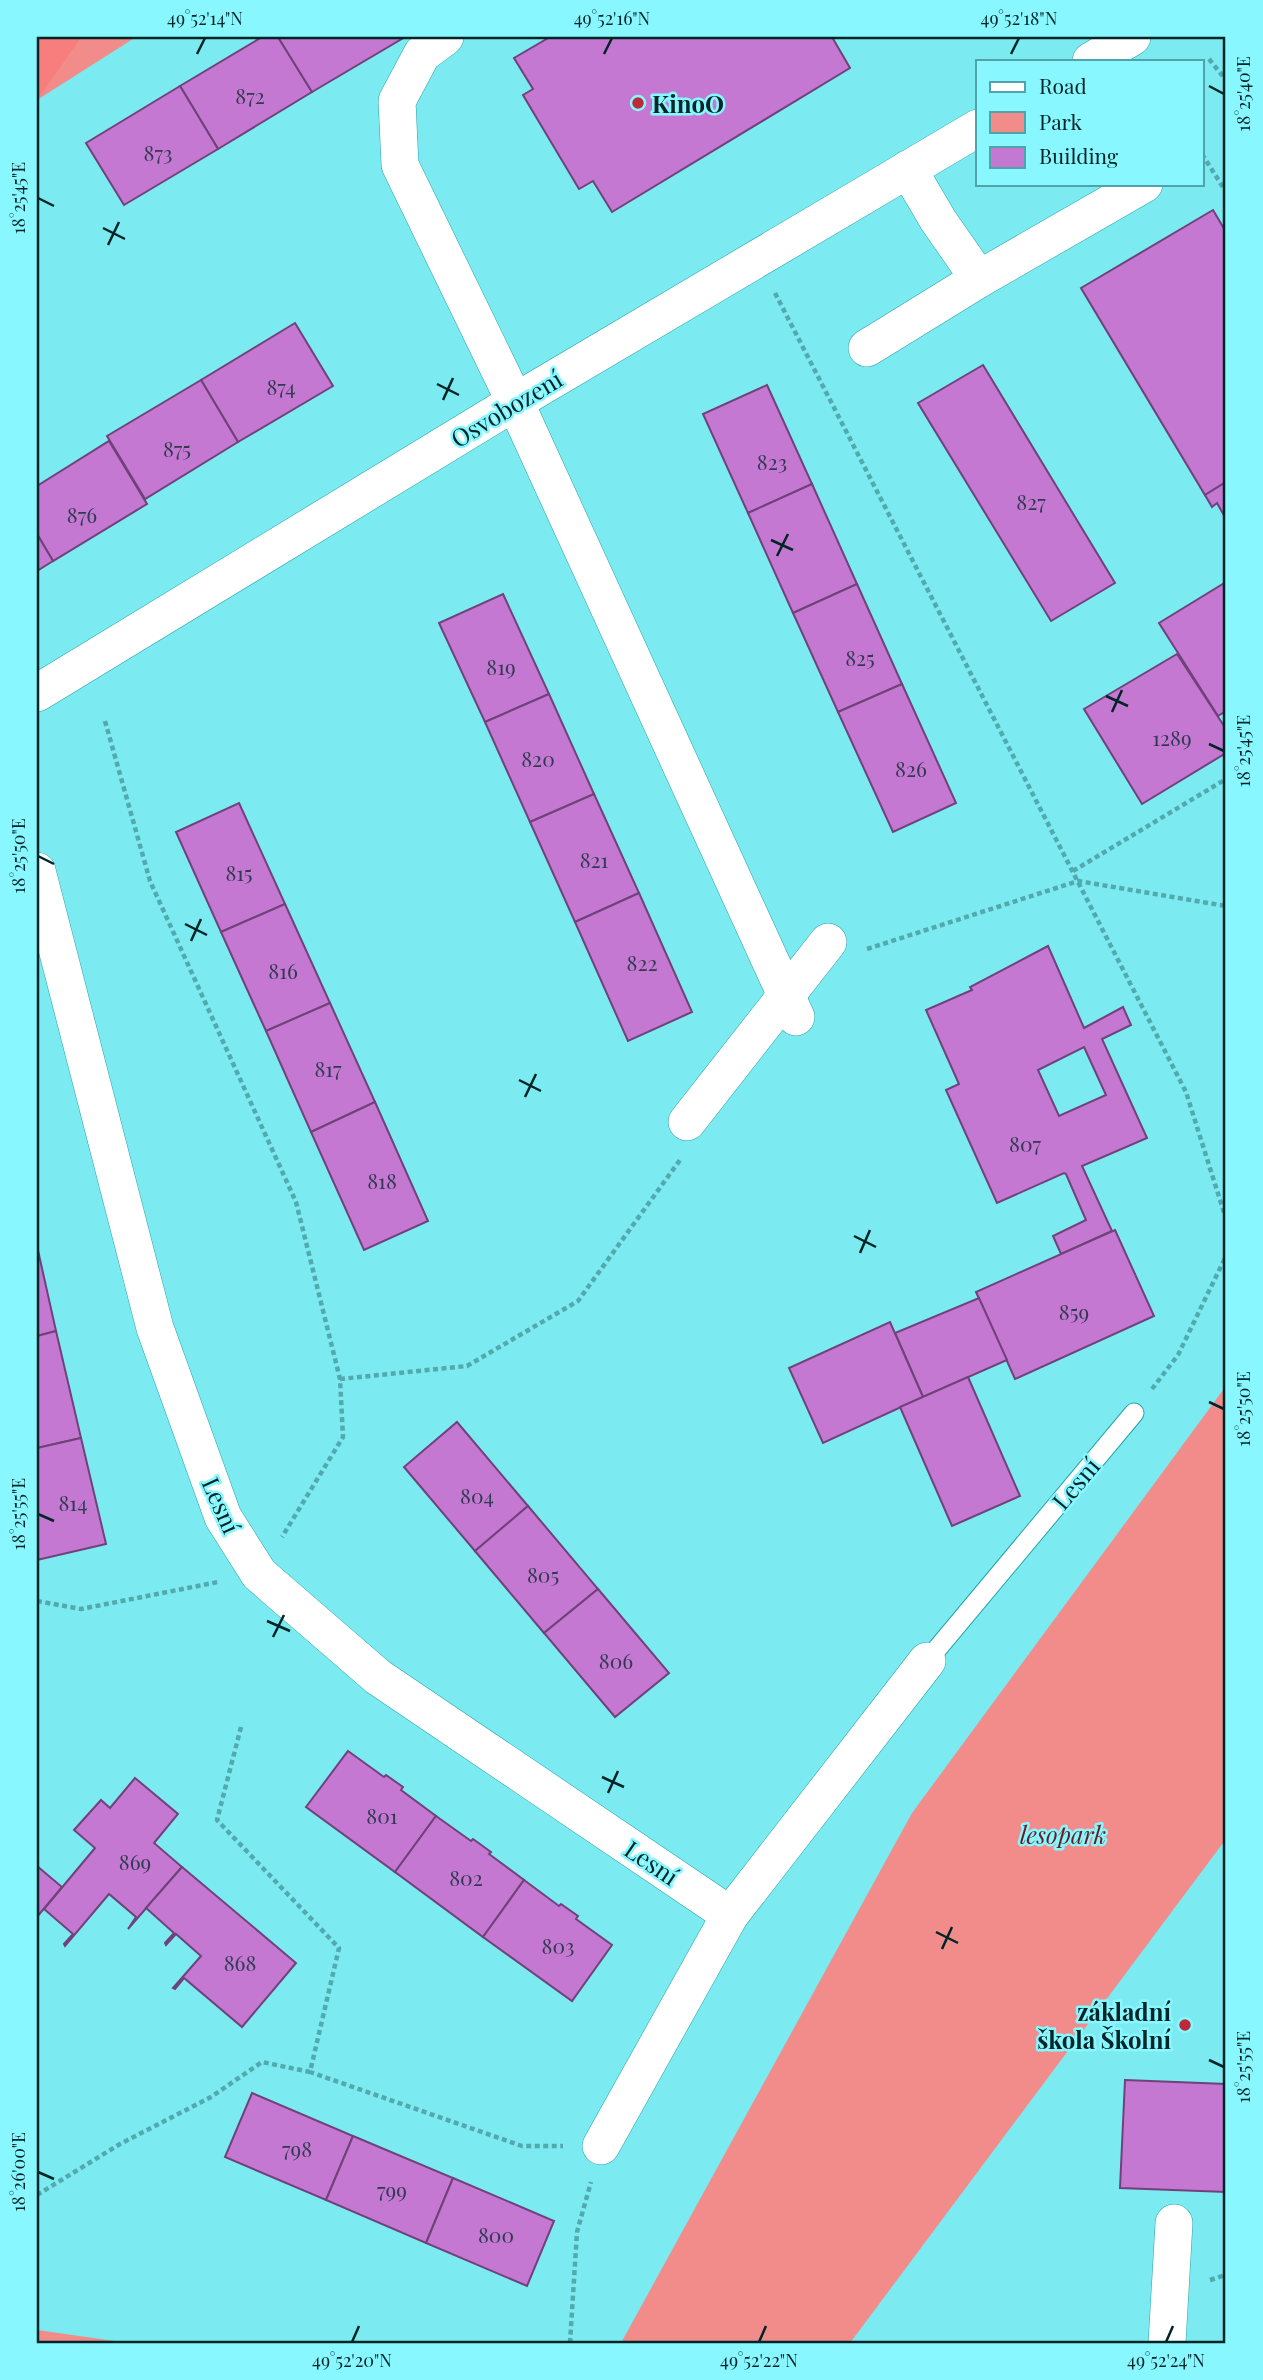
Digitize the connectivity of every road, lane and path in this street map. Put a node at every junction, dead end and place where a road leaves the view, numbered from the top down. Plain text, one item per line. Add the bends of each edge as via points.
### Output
1 (445, 37) edge
2 (1132, 37) edge
3 (1209, 59) dead end
4 (1093, 60) edge
5 (1226, 80) edge
6 (976, 129) edge
7 (1204, 157) edge
8 (908, 169) junction
9 (1141, 186) edge
10 (1226, 192) edge
11 (757, 258) junction
12 (979, 279) junction
13 (867, 348) dead end
14 (516, 402) junction
15 (37, 693) edge
16 (105, 721) dead end
17 (1226, 779) edge
18 (37, 871) edge
19 (1073, 871) junction
20 (1078, 881) junction
21 (1226, 906) edge
22 (844, 946) joint
23 (791, 1006) junction
24 (687, 1136) joint
25 (1226, 1219) edge
26 (1226, 1256) edge
27 (340, 1379) junction
28 (1134, 1412) joint
29 (259, 1574) junction
30 (37, 1601) edge
31 (927, 1661) joint
32 (241, 1727) dead end
33 (730, 1915) junction
34 (310, 2072) junction
35 (601, 2146) junction
36 (37, 2195) edge
37 (1174, 2223) dead end
38 (570, 2343) edge
39 (1167, 2343) edge

1 - 14 street via 422,54 397,101 400,165
2 - 4 street
3 - 5 path
6 - 8 street, Osvobození
7 - 10 path
8 - 11 street, Osvobození
8 - 12 street
9 - 12 street
11 - 14 street, Osvobození
11 - 19 path
12 - 13 street
14 - 15 street, Osvobození
14 - 23 street
16 - 27 path via 150,881 296,1202
17 - 19 path
18 - 29 street, Lesní via 155,1328 223,1517
19 - 20 path
20 - 21 path
20 - 22 path
20 - 25 path via 1186,1092
22 - 23 street
23 - 24 street
24 - 27 path via 578,1301 467,1366
26 - 28 path via 1178,1355
27 - 29 path via 343,1437
28 - 31 lane, Lesní
29 - 30 path via 81,1609
29 - 33 street, Lesní via 379,1677
31 - 33 street, Lesní
32 - 34 path via 217,1820 339,1948
33 - 35 street, Lesní
34 - 35 path via 522,2146
34 - 36 path via 262,2062 211,2097 120,2144
35 - 38 path via 577,2232
37 - 39 street

